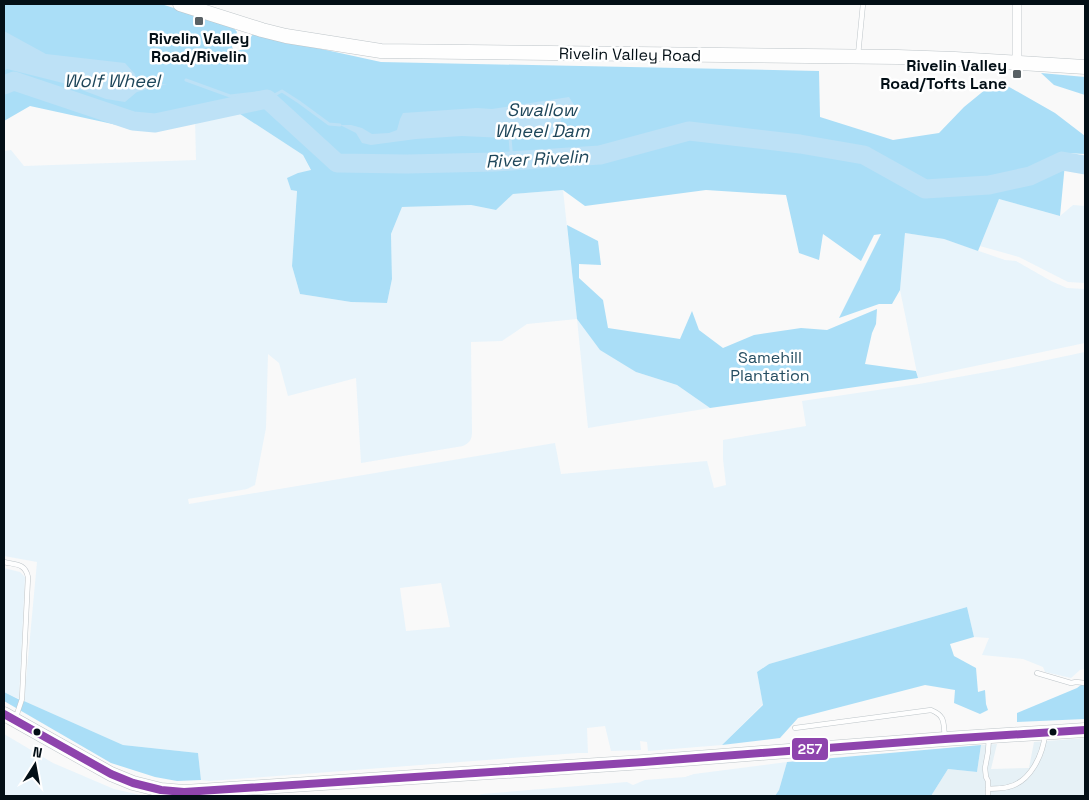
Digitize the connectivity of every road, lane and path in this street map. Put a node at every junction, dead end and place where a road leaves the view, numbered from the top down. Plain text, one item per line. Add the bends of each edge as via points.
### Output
1 (180, 4) edge
2 (863, 4) edge
3 (1017, 4) edge
4 (858, 57) junction
5 (1017, 64) junction
6 (1085, 67) edge
7 (4, 562) edge
8 (1037, 674) dead end
9 (1085, 683) edge
10 (9, 717) edge
11 (795, 728) dead end
12 (1085, 730) edge
13 (1045, 732) junction
14 (989, 736) junction
15 (945, 739) junction
16 (988, 789) junction
17 (988, 796) edge

1 - 4 main road, Rivelin Valley Road via 286,36 382,51
2 - 4 lane
3 - 5 street
4 - 5 main road, Rivelin Valley Road
5 - 6 main road, Rivelin Valley Road
7 - 10 lane via 22,566 28,576 22,700
8 - 9 lane via 1071,683
10 - 15 main road via 111,774 160,790 184,792
11 - 15 lane via 931,710 943,719
12 - 13 main road
13 - 14 main road
13 - 16 lane via 1044,745 1025,779 1010,787
14 - 15 main road
14 - 16 lane via 985,768
16 - 17 lane

